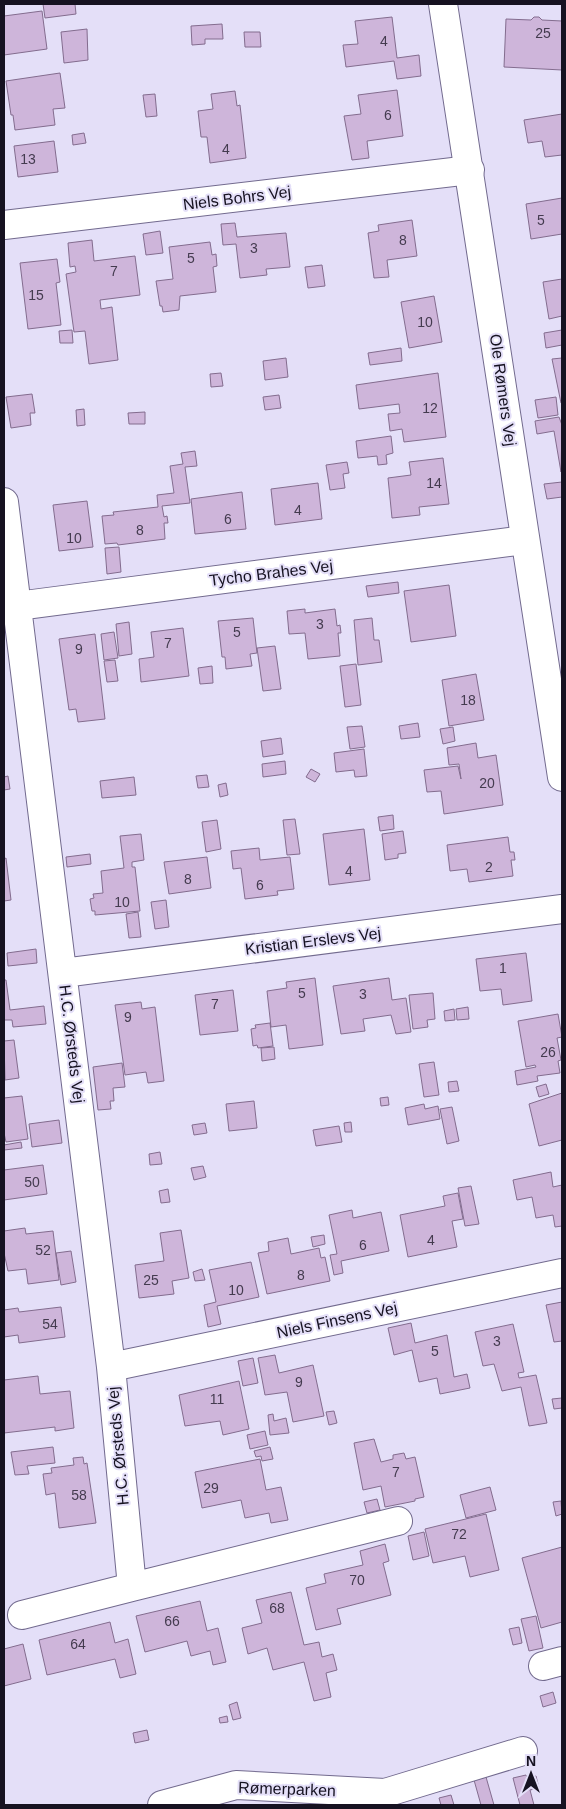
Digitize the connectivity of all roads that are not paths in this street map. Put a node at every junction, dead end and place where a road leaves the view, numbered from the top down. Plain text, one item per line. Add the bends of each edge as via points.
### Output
1 (443, 4) edge
2 (470, 170) junction
3 (4, 225) edge
4 (4, 502) edge
5 (524, 540) junction
6 (17, 606) junction
7 (562, 777) edge
8 (562, 909) edge
9 (63, 973) junction
10 (562, 1273) edge
11 (111, 1367) junction
12 (398, 1521) dead end
13 (132, 1587) junction
14 (22, 1615) dead end
15 (523, 1752) dead end
16 (387, 1799) edge
17 (162, 1805) edge

1 - 2 street, Ole Rømers Vej
2 - 3 street, Niels Bohrs Vej
2 - 5 street, Ole Rømers Vej
4 - 6 street, H.C. Ørsteds Vej
5 - 6 street, Tycho Brahes Vej
5 - 7 street, Ole Rømers Vej
6 - 9 street, H.C. Ørsteds Vej
8 - 9 street, Kristian Erslevs Vej
9 - 11 street, H.C. Ørsteds Vej
10 - 11 street, Niels Finsens Vej
11 - 13 street, H.C. Ørsteds Vej
12 - 13 street
13 - 14 street
15 - 16 street, Rømerparken
16 - 17 street, Rømerparken via 236,1785

